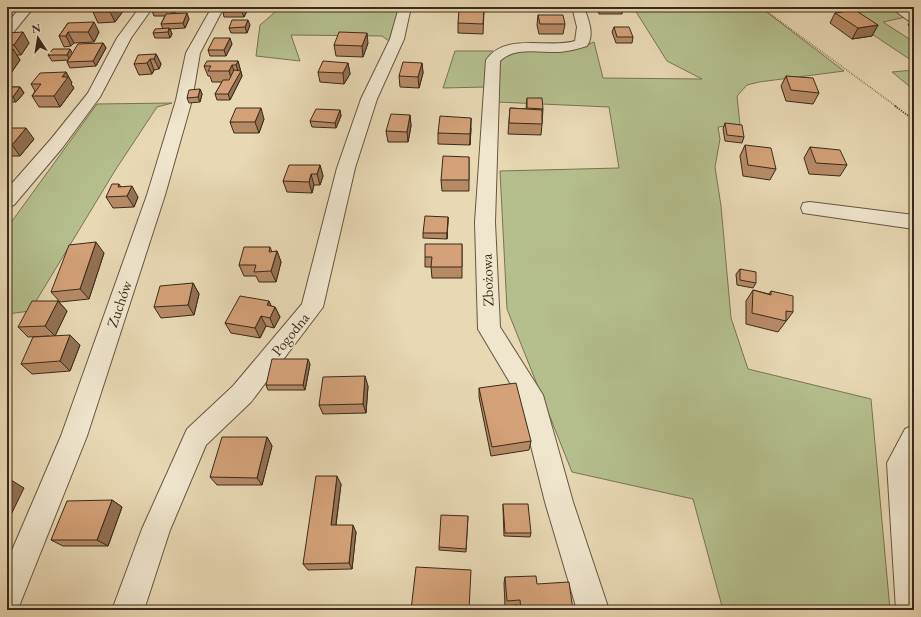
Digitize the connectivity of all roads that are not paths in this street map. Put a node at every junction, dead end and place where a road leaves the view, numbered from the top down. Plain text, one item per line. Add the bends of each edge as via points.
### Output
1 (28, 7) edge
2 (147, 7) edge
3 (218, 7) edge
4 (405, 7) edge
5 (578, 7) edge
6 (896, 7) edge
7 (914, 18) edge
8 (7, 31) edge
9 (7, 200) edge
10 (810, 208) dead end
11 (914, 222) edge
12 (914, 437) edge
13 (7, 598) edge
14 (128, 610) edge
15 (593, 610) edge
16 (912, 610) edge

1 - 8 street
2 - 9 street via 124,38 95,94 57,143
3 - 13 street, Zuchów via 193,54 184,100 156,195 74,436
4 - 14 street, Pogodna via 396,39 369,99 346,168 312,307 242,394 196,437 156,529
5 - 15 street, Zbożowa via 584,27 582,44 572,48 512,48 497,53 493,60 485,222 489,329 531,395 559,502
6 - 7 street
10 - 11 street
12 - 16 street via 900,463

